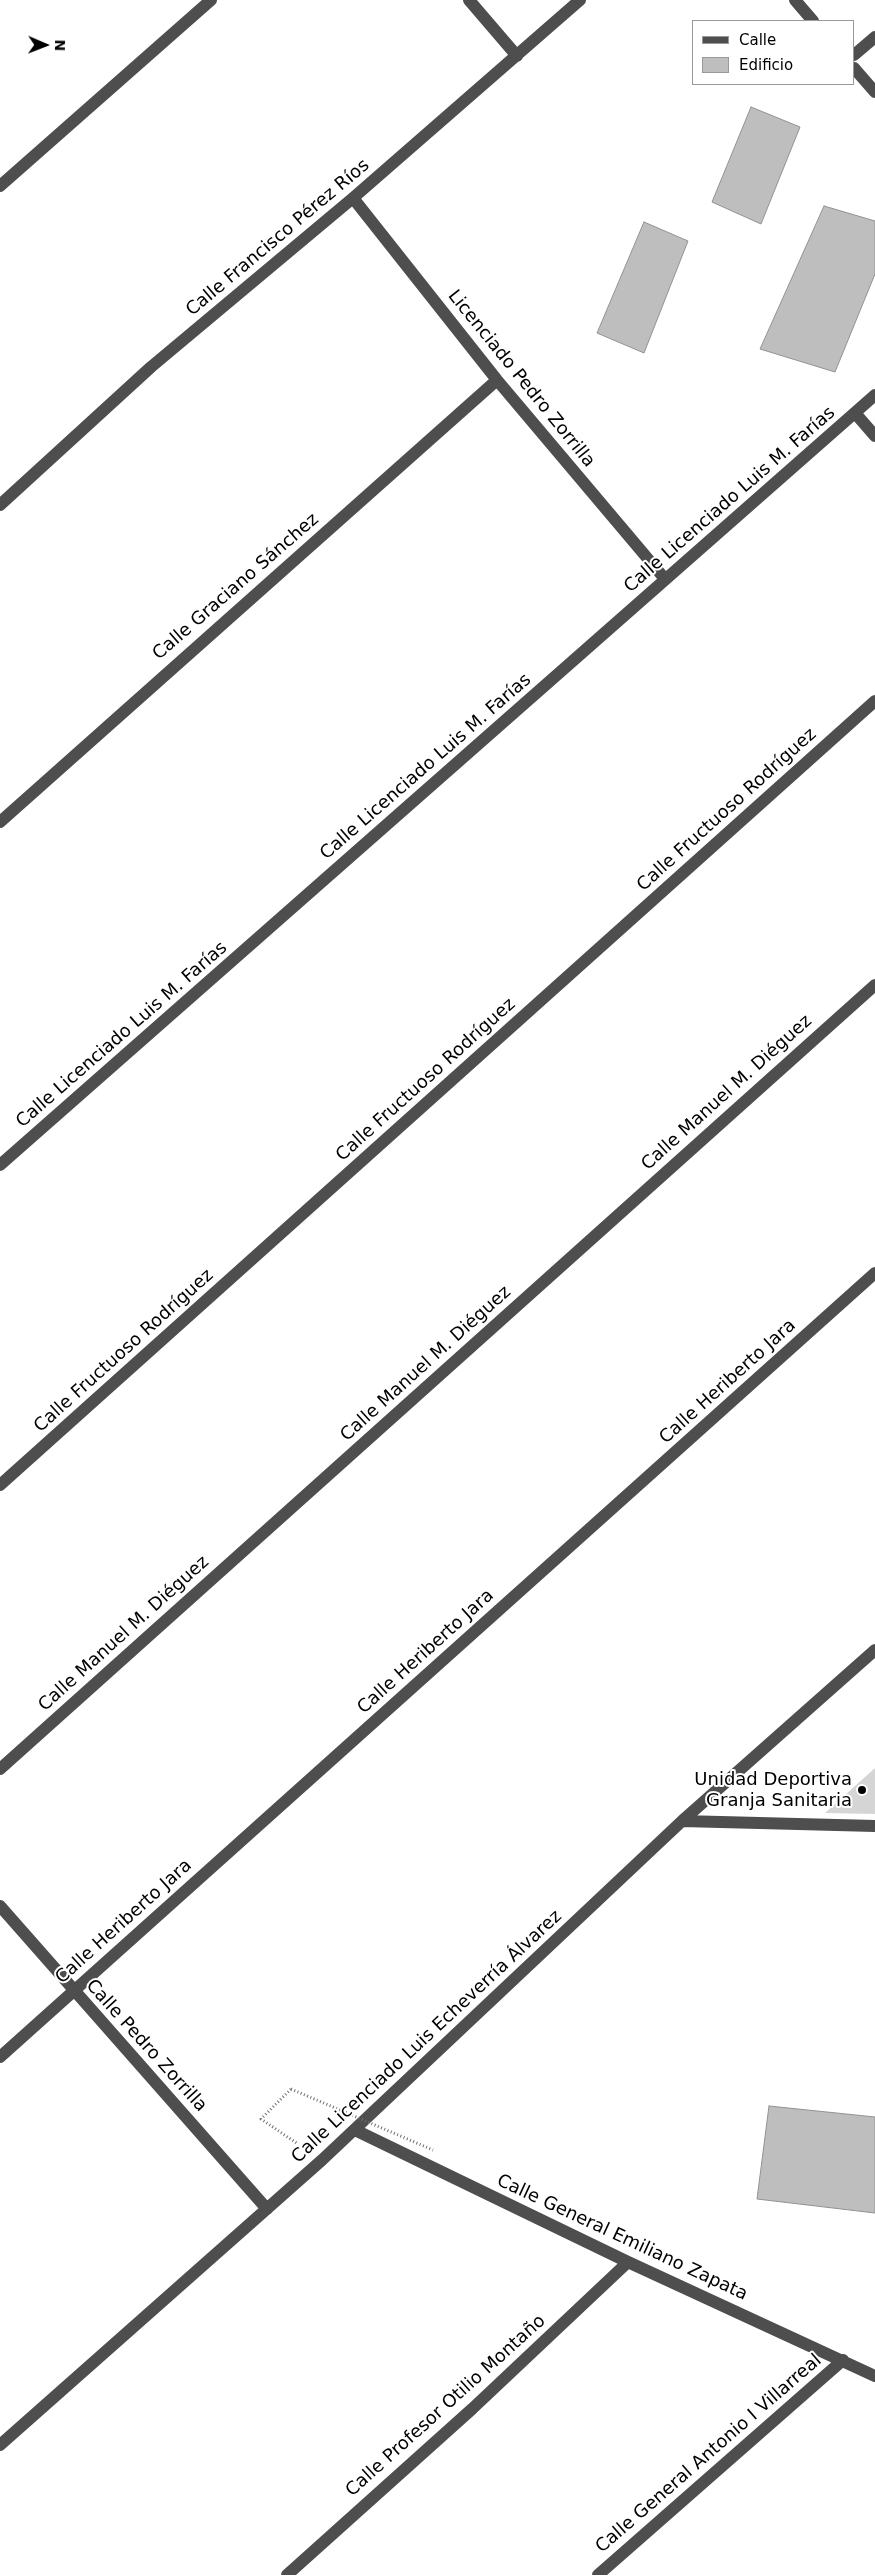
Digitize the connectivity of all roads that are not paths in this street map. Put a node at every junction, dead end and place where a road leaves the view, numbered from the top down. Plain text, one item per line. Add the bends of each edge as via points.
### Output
1 (211, 0) edge
2 (468, 0) edge
3 (580, 0) edge
4 (795, 0) edge
5 (813, 20) edge
6 (875, 37) edge
7 (855, 54) edge
8 (517, 56) junction
9 (855, 69) edge
10 (875, 92) edge
11 (0, 186) edge
12 (353, 198) junction
13 (497, 380) junction
14 (875, 396) edge
15 (855, 413) junction
16 (875, 436) edge
17 (0, 505) edge
18 (665, 579) junction
19 (875, 701) edge
20 (0, 822) edge
21 (875, 985) edge
22 (0, 1165) edge
23 (875, 1273) edge
24 (0, 1486) edge
25 (875, 1650) edge
26 (0, 1769) edge
27 (682, 1821) junction
28 (875, 1826) edge
29 (0, 1906) edge
30 (73, 1992) junction
31 (0, 2057) edge
32 (355, 2130) junction
33 (267, 2209) junction
34 (628, 2262) junction
35 (843, 2360) junction
36 (875, 2376) edge
37 (0, 2445) edge
38 (287, 2575) edge
39 (598, 2575) edge

1 - 11 street
2 - 8 street
3 - 8 street, Calle Francisco Pérez Ríos
4 - 5 street
6 - 7 street
8 - 12 street, Calle Francisco Pérez Ríos
9 - 10 street
12 - 13 street, Licenciado Pedro Zorrilla
12 - 17 street, Calle Francisco Pérez Ríos via 151,367
13 - 18 street, Licenciado Pedro Zorrilla
13 - 20 street, Calle Graciano Sánchez
14 - 15 street, Calle Licenciado Luis M. Farías
15 - 16 street
15 - 18 street, Calle Licenciado Luis M. Farías
18 - 22 street, Calle Licenciado Luis M. Farías
19 - 24 street, Calle Fructuoso Rodríguez
21 - 26 street, Calle Manuel M. Diéguez
23 - 30 street, Calle Heriberto Jara
25 - 27 street, Calle Licenciado Luis Echeverría Álvarez
27 - 28 street
27 - 32 street, Calle Licenciado Luis Echeverría Álvarez
29 - 30 street, Calle Pedro Zorrilla
30 - 31 street, Calle Heriberto Jara
30 - 33 street, Calle Pedro Zorrilla
32 - 33 street, Calle Licenciado Luis Echeverría Álvarez
32 - 34 street, Calle General Emiliano Zapata
33 - 37 street, Calle Licenciado Luis Echeverría Álvarez
34 - 35 street, Calle General Emiliano Zapata
34 - 38 street, Calle Profesor Otilio Montaño via 472,2409
35 - 36 street, Calle General Emiliano Zapata
35 - 39 street, Calle General Antonio I Villarreal

